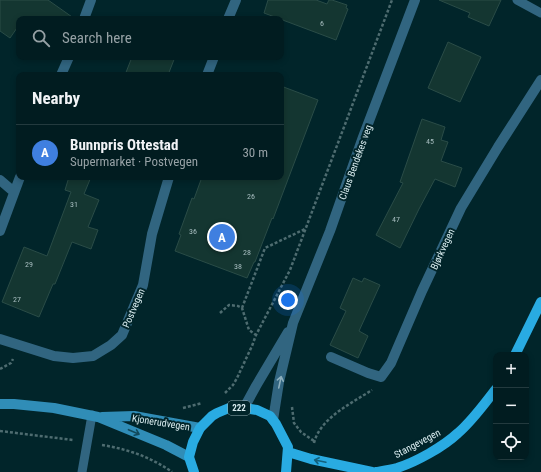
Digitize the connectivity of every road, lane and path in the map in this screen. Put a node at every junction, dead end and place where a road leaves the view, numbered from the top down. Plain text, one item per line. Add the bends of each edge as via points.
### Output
1 (91, 0) edge
2 (236, 0) edge
3 (392, 0) edge
4 (415, 0) edge
5 (518, 0) edge
6 (541, 14) edge
7 (85, 16) edge
8 (229, 16) edge
9 (67, 60) edge
10 (213, 60) edge
11 (62, 72) edge
12 (208, 72) edge
13 (541, 80) edge
14 (0, 180) edge
15 (19, 180) edge
16 (167, 180) edge
17 (14, 192) junction
18 (306, 228) junction
19 (0, 231) edge
20 (541, 302) edge
21 (242, 308) junction
22 (220, 312) dead end
23 (293, 323) junction
24 (256, 335) junction
25 (0, 338) edge
26 (516, 352) edge
27 (331, 357) dead end
28 (13, 359) dead end
29 (0, 369) edge
30 (381, 377) junction
31 (225, 393) dead end
32 (493, 393) edge
33 (204, 402) dead end
34 (0, 404) edge
35 (292, 406) dead end
36 (244, 408) junction
37 (178, 410) dead end
38 (95, 416) junction
39 (273, 420) junction
40 (200, 428) junction
41 (288, 452) junction
42 (189, 457) junction
43 (160, 463) dead end
44 (82, 472) edge
45 (172, 472) edge
46 (194, 472) edge
47 (286, 472) edge
48 (372, 472) edge
49 (376, 472) edge

1 - 7 street
2 - 8 street
3 - 18 path
4 - 23 street, Claus Bendekes veg via 330,231
5 - 6 lane
9 - 11 street
10 - 12 street
13 - 30 street, Bjørkvegen via 461,208 391,363
14 - 17 street
15 - 17 street
16 - 25 street, Postvegen via 152,234 143,285 122,335 112,345 93,356 73,358 54,356
17 - 19 street
18 - 21 path via 265,248
18 - 24 path via 290,270
20 - 26 main road
21 - 22 path via 229,305
21 - 24 path via 249,330
23 - 36 street, Claus Bendekes veg
39 -> 23 street, Claus Bendekes veg
24 - 31 path via 237,378
27 - 30 street
28 - 29 path
30 - 35 path via 373,390 333,416 314,441 294,423
32 - 49 main road, Stangevegen via 458,434 442,445 397,467
33 - 37 path
34 - 38 main road, Kjonerudvegen via 54,408
36 - 39 main road, 222 via 257,410
36 - 40 main road, 222 via 229,408 217,413
38 - 40 main road, Kjonerudvegen via 134,416
38 -> 42 main road, Kjonerudvegen
38 - 44 lane
39 - 41 main road, 222 via 288,447
40 - 42 main road, 222
41 - 47 main road, 222
48 -> 41 main road
42 - 46 main road
43 - 45 path

